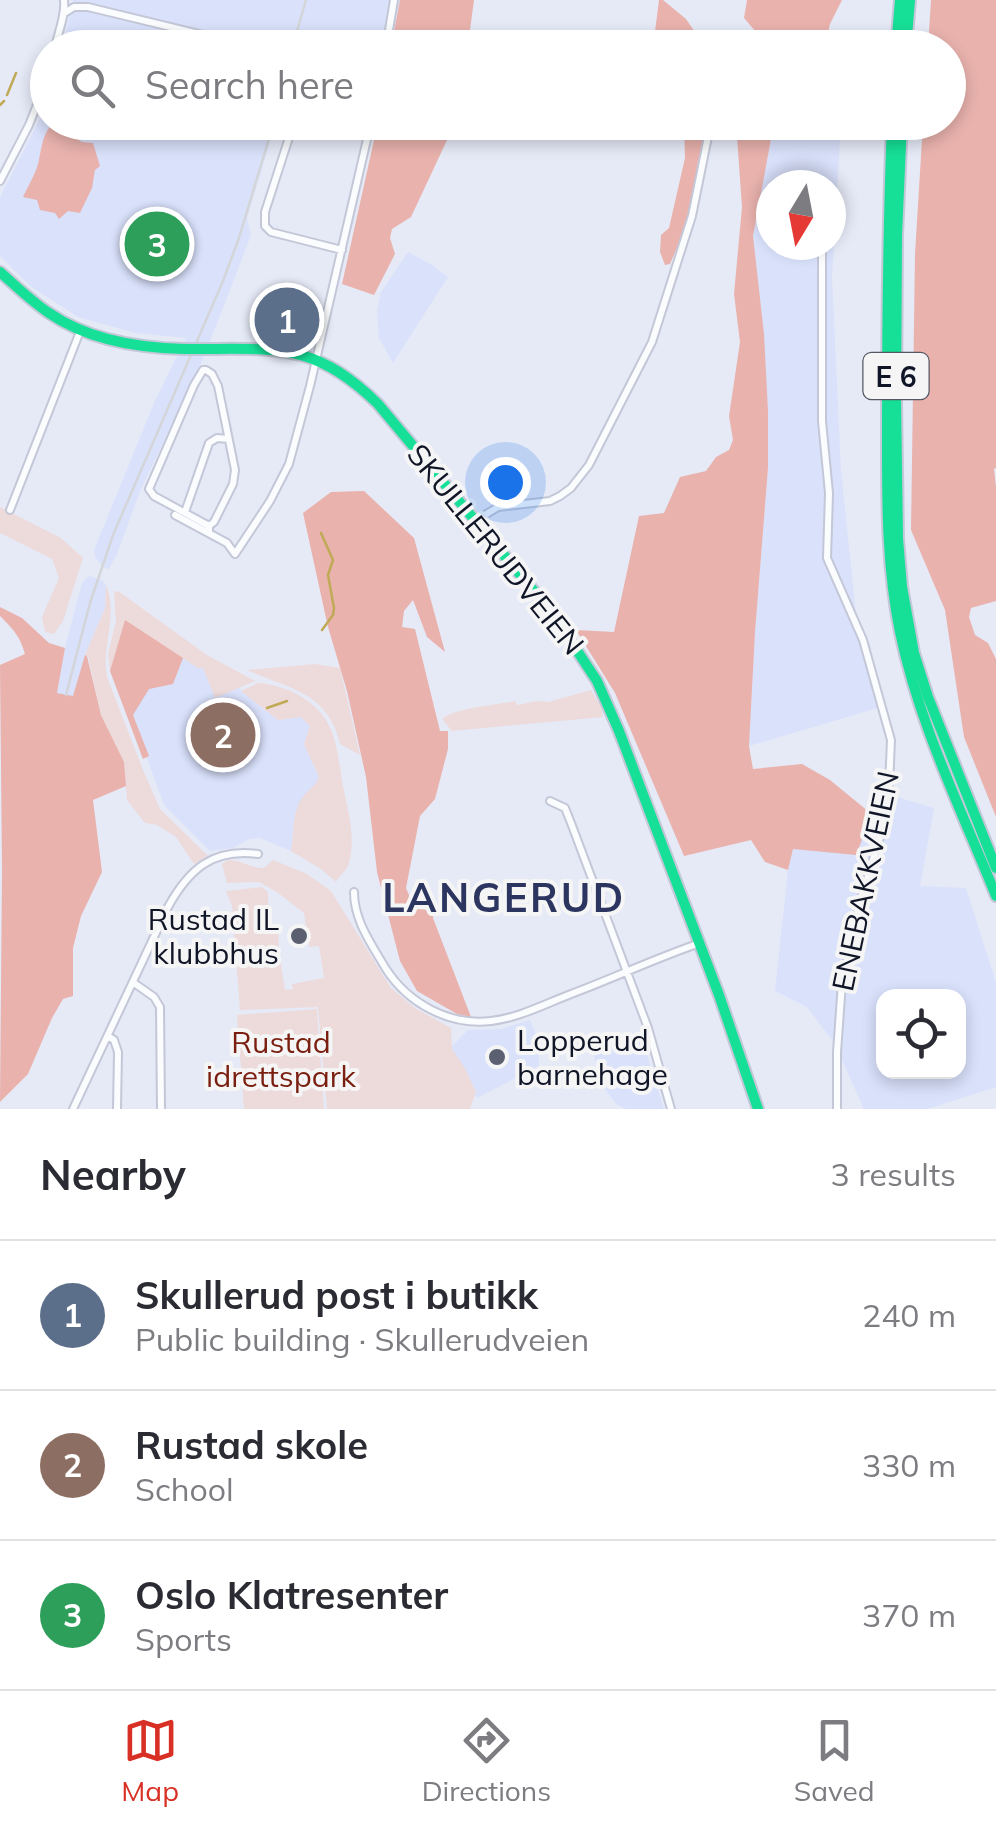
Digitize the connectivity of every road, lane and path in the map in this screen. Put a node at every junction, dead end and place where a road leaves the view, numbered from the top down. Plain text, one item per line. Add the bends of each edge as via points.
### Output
1 (64, 0) edge
2 (394, 0) edge
3 (900, 0) edge
4 (910, 0) edge
5 (66, 12) junction
6 (59, 30) edge
7 (183, 30) edge
8 (389, 30) edge
9 (898, 30) edge
10 (908, 30) edge
11 (30, 125) edge
12 (288, 140) edge
13 (367, 140) edge
14 (707, 140) edge
15 (891, 140) edge
16 (901, 140) edge
17 (0, 181) edge
18 (342, 250) junction
19 (822, 260) edge
20 (0, 272) edge
21 (80, 329) junction
22 (316, 359) junction
23 (228, 438) junction
24 (10, 510) dead end
25 (185, 512) junction
26 (175, 515) dead end
27 (475, 520) junction
28 (209, 530) junction
29 (550, 800) dead end
30 (258, 854) dead end
31 (996, 868) edge
32 (354, 892) dead end
33 (996, 896) edge
34 (700, 943) junction
35 (627, 972) junction
36 (134, 983) junction
37 (108, 1036) junction
38 (73, 1109) edge
39 (117, 1109) edge
40 (160, 1109) edge
41 (671, 1109) edge
42 (758, 1109) edge
43 (837, 1109) edge

1 - 5 street
2 - 8 street
3 - 9 main road
4 - 10 main road
5 - 6 street
5 - 7 street via 88,7
11 - 17 street
12 - 18 street via 266,228
13 - 18 street
14 - 27 street via 692,216 652,342 588,464 571,488 550,501 498,506
15 - 33 main road, E 6 via 892,589 926,723
16 - 31 main road, E 6 via 899,554 928,697
18 - 22 street
19 - 43 street, ENEBAKKVEIEN via 827,558 863,640 892,740 881,834 842,984
20 - 21 main road, SKULLERUDVEIEN via 44,310
21 - 22 main road, SKULLERUDVEIEN, bridge via 130,344 268,348
21 - 24 street
22 - 27 main road, SKULLERUDVEIEN via 372,398
22 - 28 street via 289,464 270,502 235,554
23 - 25 street via 209,443
23 - 25 street via 218,386 203,370 149,486 154,496
23 - 28 street via 235,476
25 - 28 street
26 - 28 street
27 - 34 main road, SKULLERUDVEIEN via 553,614 597,681
29 - 35 street via 564,808
30 - 36 street via 212,859 188,877
32 - 35 street via 356,916 391,976 412,998 450,1018 502,1019
34 - 35 street
34 - 42 main road, SKULLERUDVEIEN
35 - 41 street
36 - 37 street
36 - 40 street via 160,1007
37 - 38 street
37 - 39 street via 118,1052

